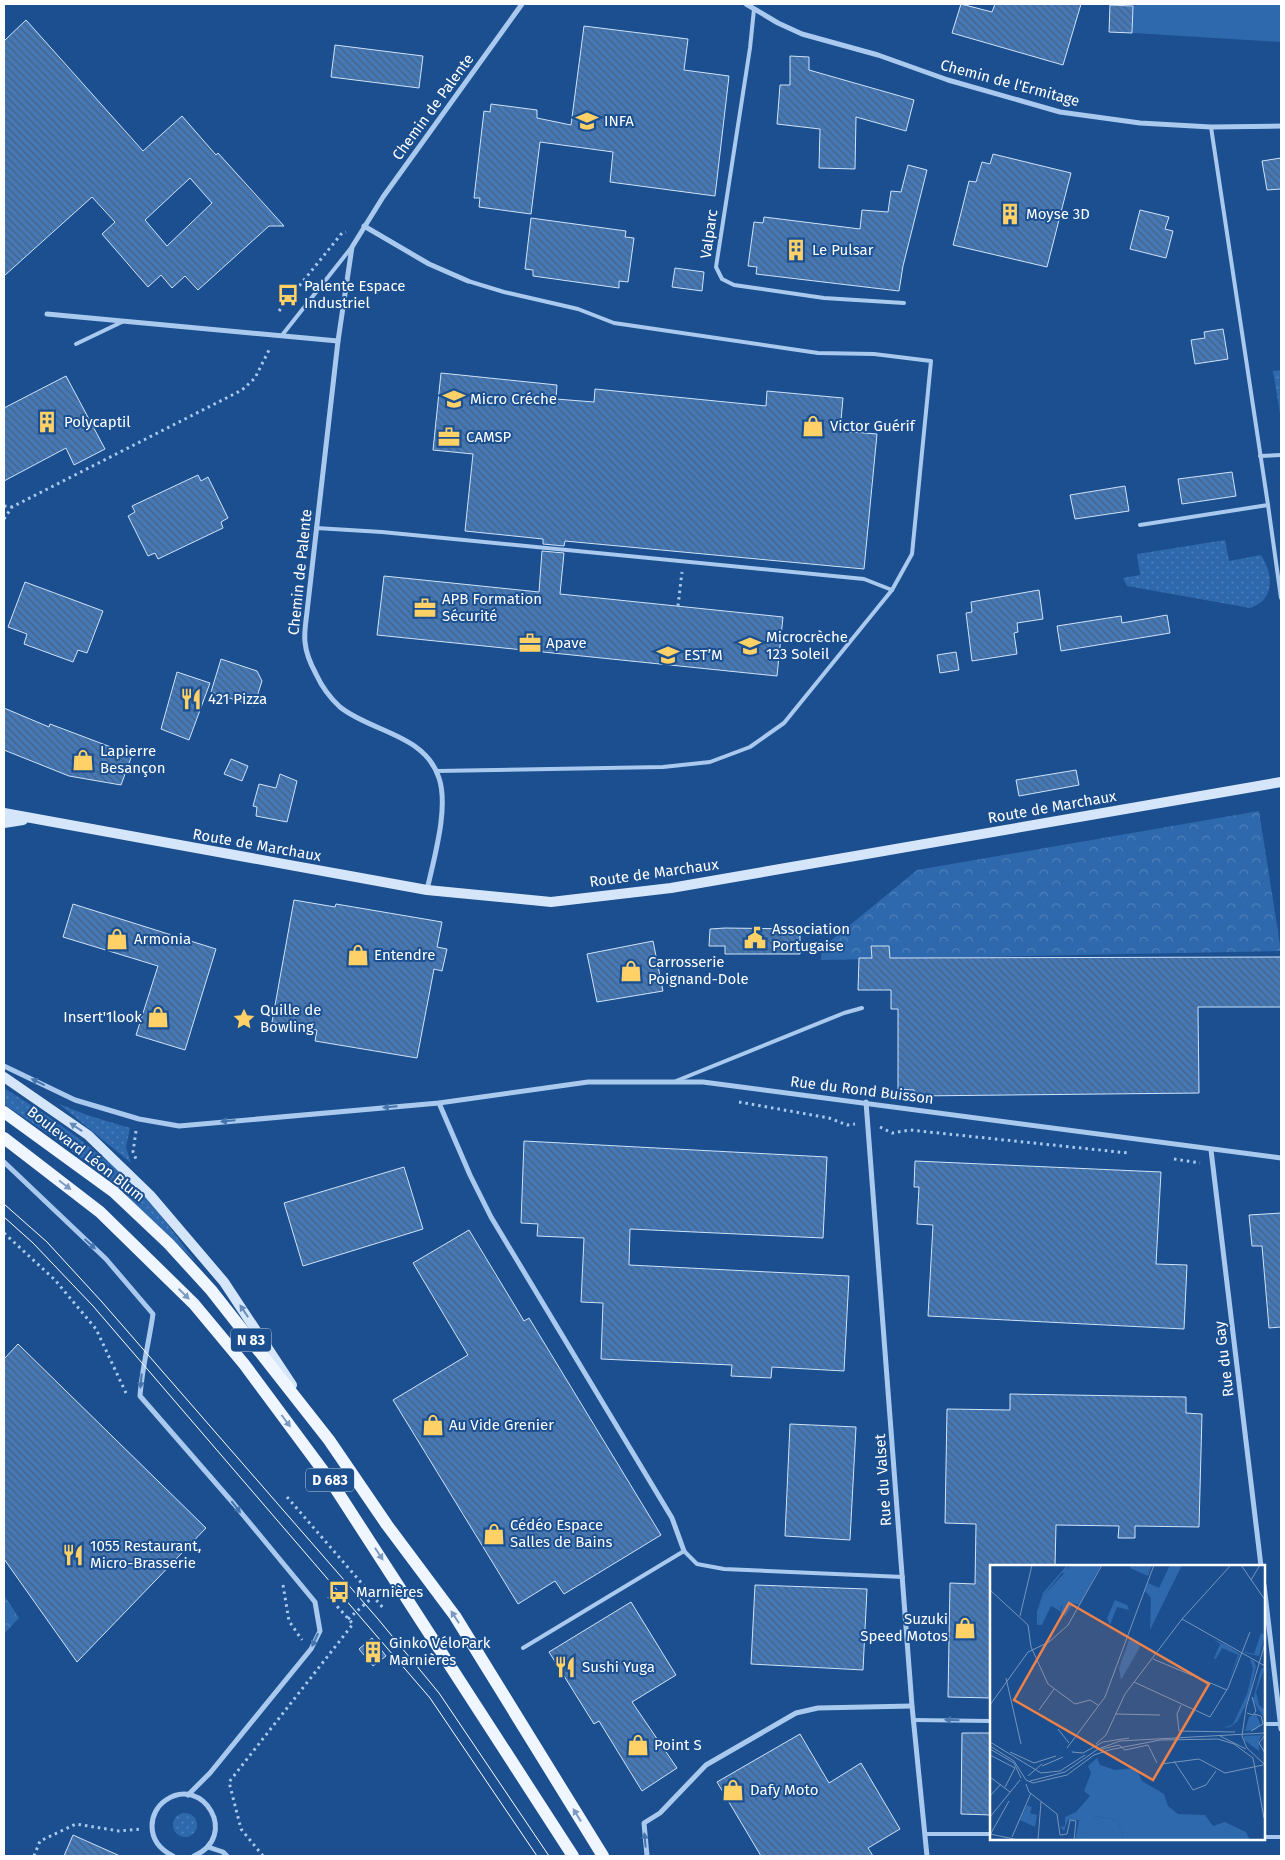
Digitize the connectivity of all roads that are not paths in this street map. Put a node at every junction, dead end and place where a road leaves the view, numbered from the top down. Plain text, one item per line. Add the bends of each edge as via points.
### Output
1 (522, 4) edge
2 (746, 4) edge
3 (754, 9) junction
4 (1281, 126) edge
5 (1211, 127) junction
6 (364, 226) junction
7 (352, 247) junction
8 (468, 281) joint
9 (904, 303) dead end
10 (47, 314) dead end
11 (124, 321) junction
12 (284, 334) junction
13 (338, 341) junction
14 (76, 344) dead end
15 (1281, 454) edge
16 (1260, 456) junction
17 (1268, 505) junction
18 (1140, 525) dead end
19 (316, 528) junction
20 (1281, 564) edge
21 (1278, 572) junction
22 (892, 590) junction
23 (1281, 598) edge
24 (436, 771) junction
25 (1281, 782) edge
26 (4, 814) edge
27 (29, 820) junction
28 (4, 823) edge
29 (427, 890) junction
30 (862, 1008) dead end
31 (4, 1066) edge
32 (4, 1077) edge
33 (674, 1082) junction
34 (866, 1102) junction
35 (439, 1103) junction
36 (4, 1112) edge
37 (4, 1138) edge
38 (1211, 1150) junction
39 (1281, 1158) edge
40 (4, 1162) edge
41 (329, 1440) junction
42 (684, 1551) junction
43 (1261, 1565) edge
44 (903, 1577) junction
45 (1265, 1593) edge
46 (523, 1648) dead end
47 (912, 1706) junction
48 (913, 1720) junction
49 (990, 1720) edge
50 (1265, 1724) edge
51 (1281, 1724) edge
52 (1281, 1729) edge
53 (188, 1795) junction
54 (924, 1834) junction
55 (990, 1834) edge
56 (1265, 1837) edge
57 (1281, 1837) edge
58 (208, 1847) junction
59 (173, 1856) edge
60 (194, 1856) edge
61 (227, 1856) edge
62 (573, 1856) edge
63 (603, 1856) edge
64 (647, 1856) edge
65 (927, 1856) edge

1 - 6 street, Chemin de Palente
2 - 3 street, Chemin de l'Ermitage
3 - 5 street, Chemin de l'Ermitage via 802,34 1060,112
3 - 9 lane, Valparc via 716,267 722,279 734,285 824,298
4 - 5 street, Chemin de l'Ermitage
5 - 16 lane
6 - 7 street, Chemin de Palente
6 - 8 street via 429,264
7 - 12 lane
7 - 13 street, Chemin de Palente
8 - 22 lane via 578,309 614,323 818,353 931,360 912,554
10 - 11 street
11 - 12 street
11 - 14 lane
12 - 13 street
13 - 19 street, Chemin de Palente
15 - 16 lane
16 - 17 lane
17 - 18 lane
17 - 21 lane
19 - 22 lane via 864,579
19 - 24 street, Chemin de Palente via 305,641 308,658 324,691 360,719 402,737 422,752
20 - 21 lane
21 - 23 lane
22 - 24 lane via 784,723 750,747 710,762 663,767
24 - 29 street, Chemin de Palente via 442,791 442,810
25 - 29 main road, Route de Marchaux via 671,888 551,902
26 - 27 main road, Route de Marchaux
27 - 28 main road, Route de Marchaux
27 - 29 main road, Route de Marchaux
30 - 33 lane
35 -> 31 street, Rue du Rond Buisson via 179,1126 139,1119 75,1100
41 -> 32 main road, D 683 via 224,1282 150,1195 88,1135
33 - 34 street, Rue du Rond Buisson via 703,1082
33 - 35 street, Rue du Rond Buisson via 588,1082
34 - 38 street, Rue du Rond Buisson
34 - 44 street, Rue du Valset
35 - 42 street via 492,1217 672,1518
36 - 41 main road, Boulevard Léon Blum / N 83 via 114,1192 170,1244 211,1290
37 -> 62 main road, D 683 via 100,1212 194,1304 244,1364 330,1480
38 - 39 street, Rue du Rond Buisson
38 - 43 street, Rue du Gay
40 -> 53 street via 106,1259 153,1314 147,1353 142,1362 140,1396 315,1602 320,1631 311,1649 210,1773
63 -> 41 main road, D 683 via 455,1616
42 - 44 lane via 697,1564 724,1569
42 - 46 lane
44 - 47 street, Rue du Valset
45 - 51 street
47 - 48 street, Rue du Valset
64 -> 47 street via 644,1823 660,1813 706,1765 796,1713 818,1708
49 -> 48 lane
48 - 54 street, Rue du Valset
50 - 51 lane
51 - 52 street
53 - 58 street via 205,1802 214,1816 215,1832
53 - 59 street via 162,1803 153,1819 152,1828 158,1846
54 - 55 lane
54 - 65 street, Rue du Valset
56 - 57 lane
58 - 60 street
58 - 61 street

